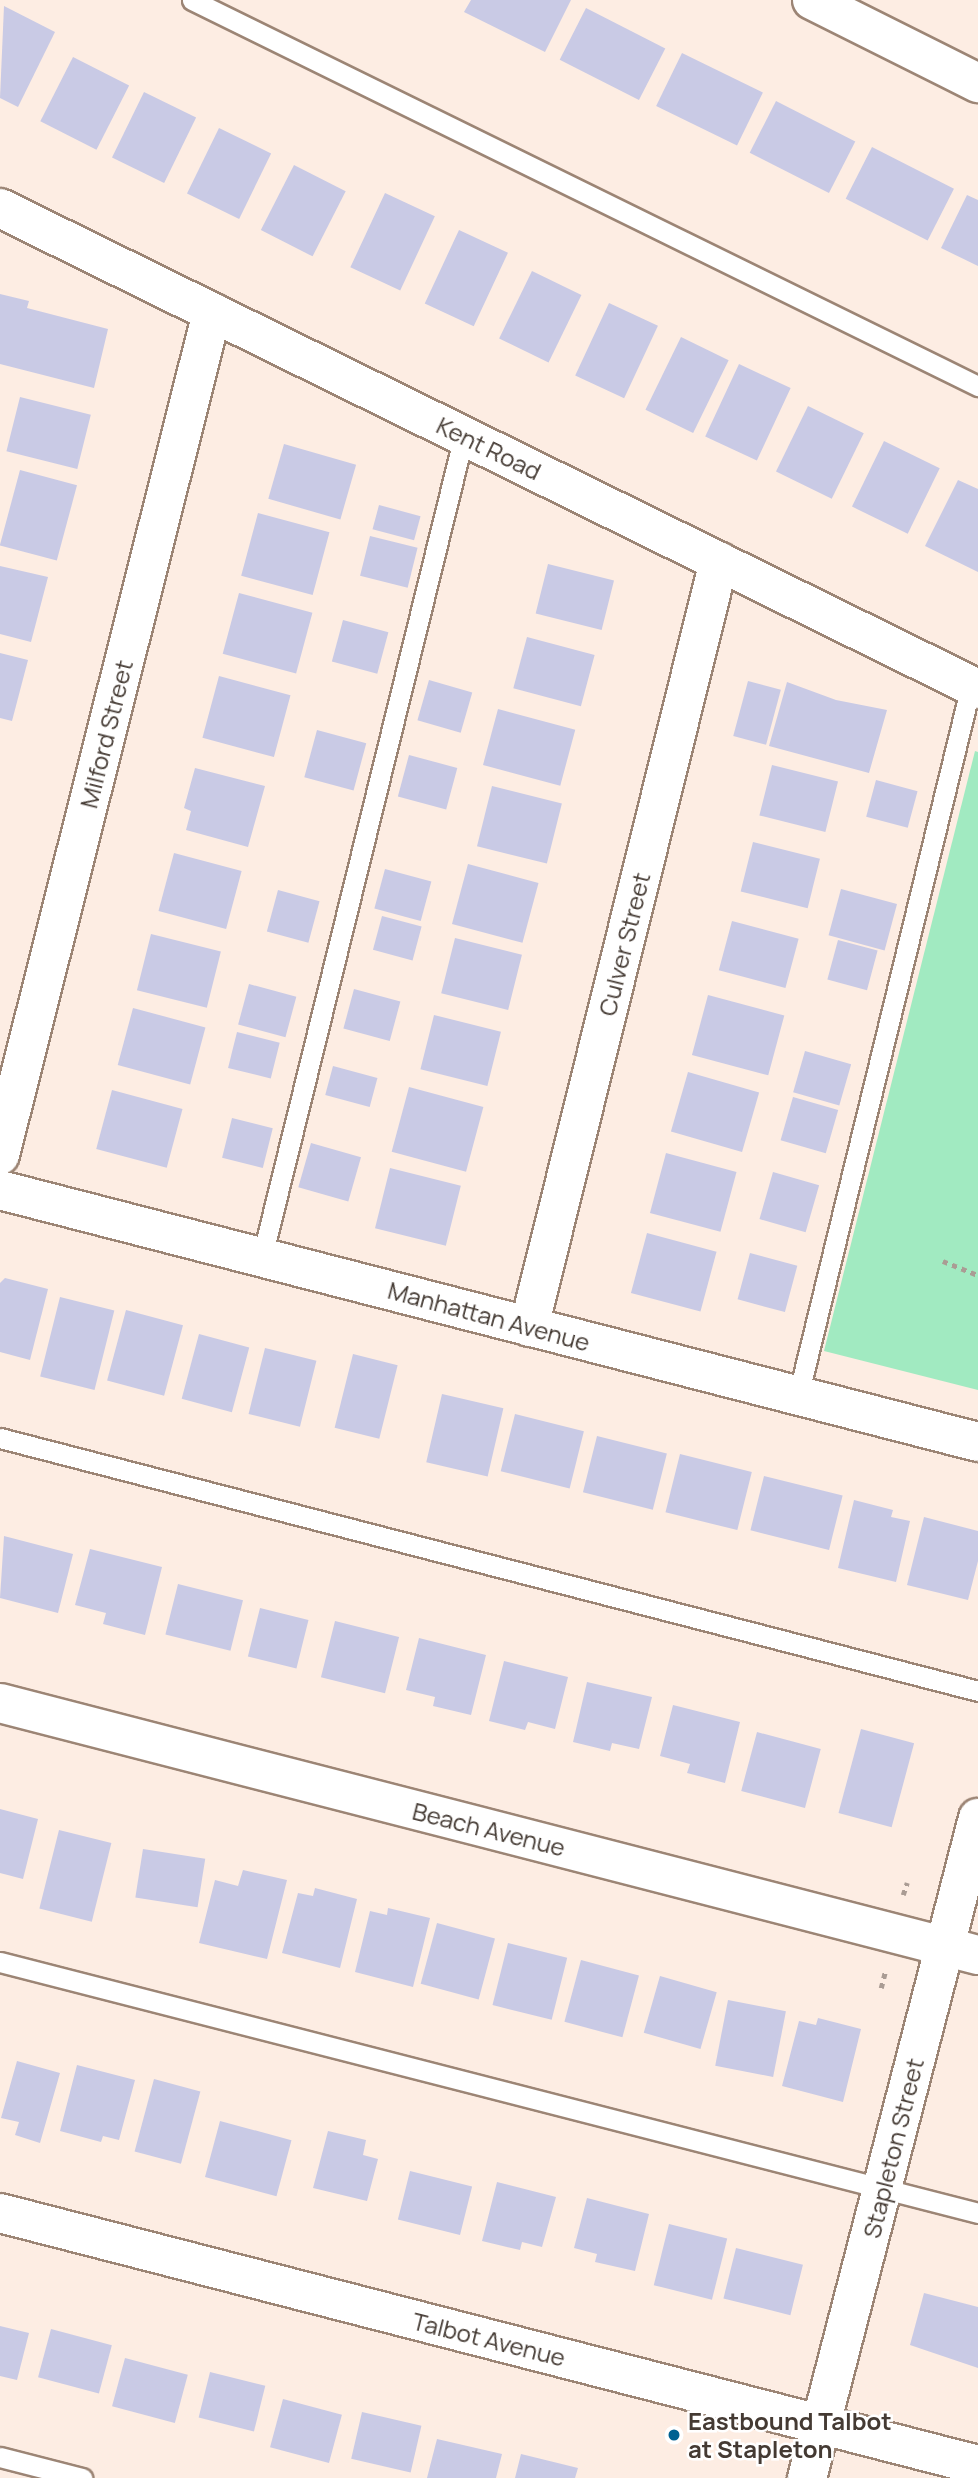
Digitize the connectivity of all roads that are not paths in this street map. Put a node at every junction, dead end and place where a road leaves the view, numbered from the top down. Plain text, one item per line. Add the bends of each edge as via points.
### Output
1 (192, 0) edge
2 (812, 0) edge
3 (978, 83) edge
4 (0, 208) edge
5 (212, 312) junction
6 (978, 386) edge
7 (464, 435) junction
8 (719, 561) junction
9 (974, 687) edge
10 (0, 1155) edge
11 (0, 1190) edge
12 (262, 1257) junction
13 (529, 1327) junction
14 (798, 1396) junction
15 (0, 1438) edge
16 (978, 1442) edge
17 (978, 1691) edge
18 (0, 1703) edge
19 (978, 1818) edge
20 (961, 1951) edge
21 (0, 1962) edge
22 (883, 2189) junction
23 (0, 2213) edge
24 (978, 2213) edge
25 (821, 2425) junction
26 (0, 2457) edge
27 (978, 2465) edge
28 (82, 2478) edge
29 (807, 2478) edge

1 - 6 lane
2 - 3 street
4 - 5 street, Kent Road
5 - 7 street, Kent Road
5 - 10 street, Milford Street
7 - 8 street, Kent Road
7 - 12 lane
8 - 9 street, Kent Road
8 - 13 street, Culver Street
9 - 14 lane
11 - 12 street, Manhattan Avenue
12 - 13 street, Manhattan Avenue
13 - 14 street, Manhattan Avenue
14 - 16 street, Manhattan Avenue
15 - 17 lane
18 - 20 street, Beach Avenue
19 - 20 street, Stapleton Street
20 - 22 street, Stapleton Street
21 - 22 lane
22 - 24 lane
22 - 25 street, Stapleton Street
23 - 25 street, Talbot Avenue
25 - 27 street, Talbot Avenue
25 - 29 street, Stapleton Street
26 - 28 lane

